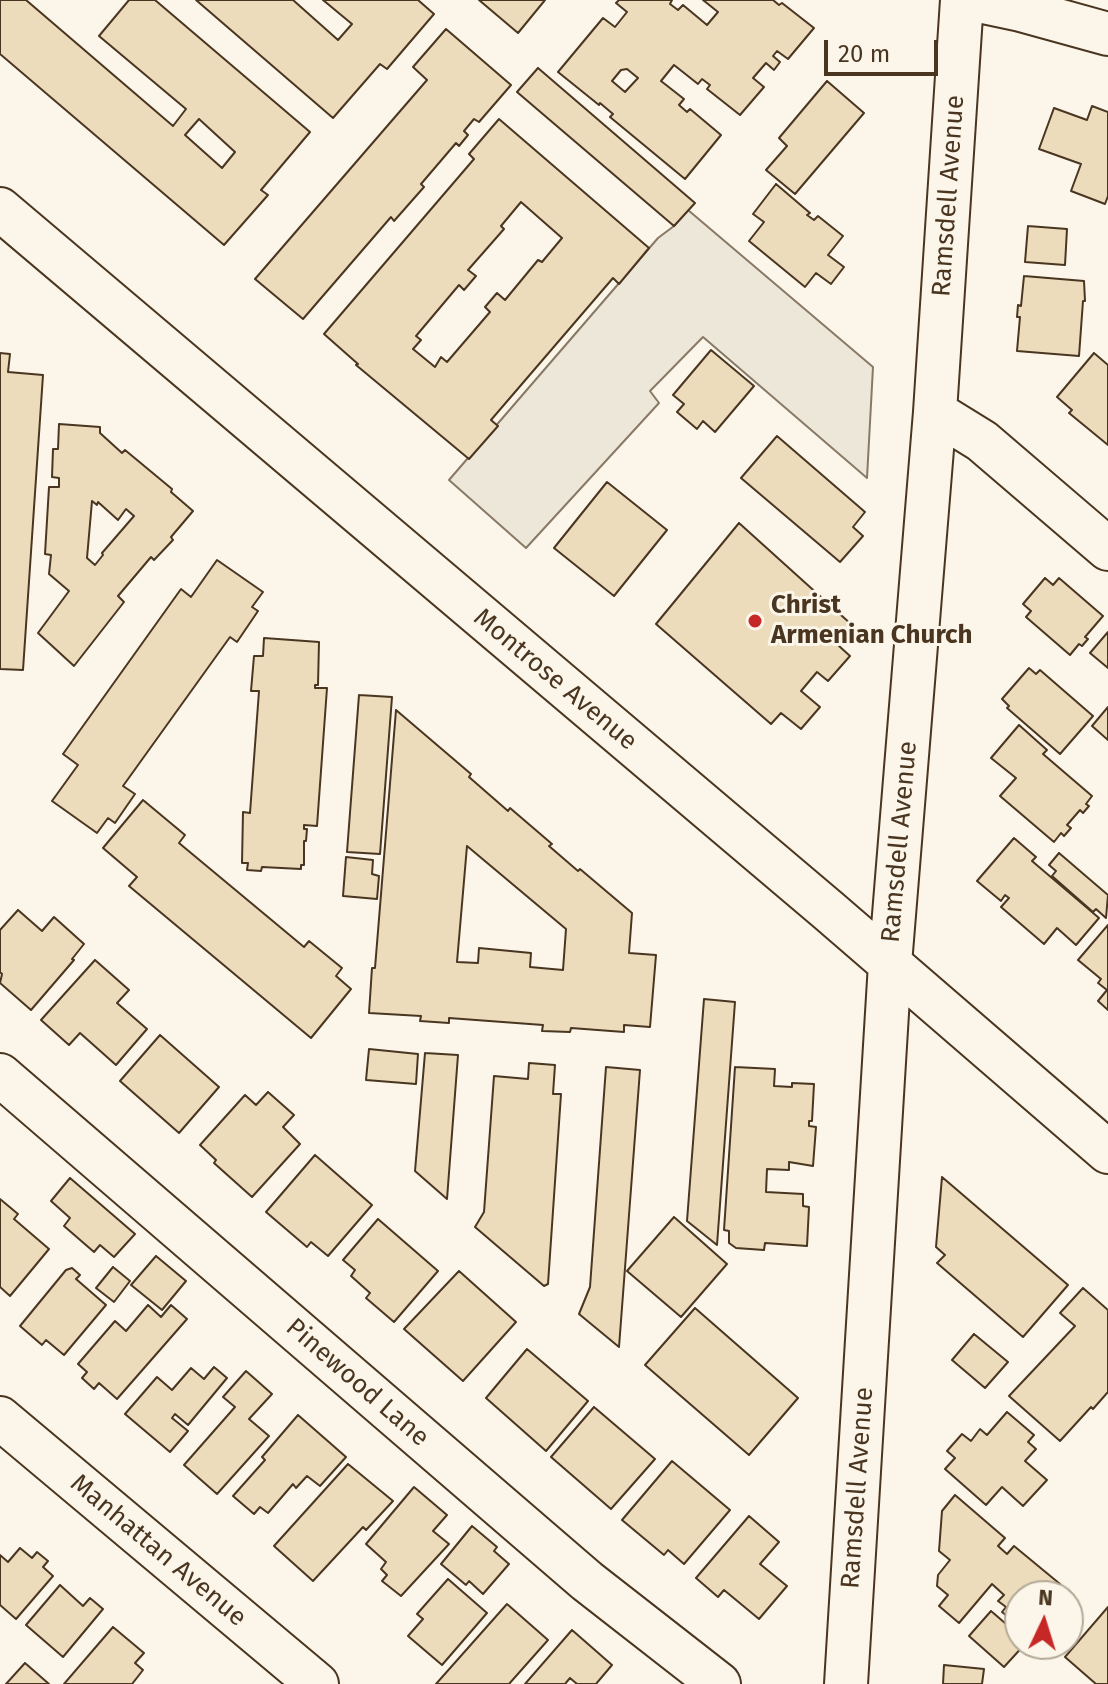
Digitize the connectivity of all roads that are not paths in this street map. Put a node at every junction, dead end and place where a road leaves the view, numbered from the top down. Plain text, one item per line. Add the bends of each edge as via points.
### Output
1 (962, 0) edge
2 (974, 0) edge
3 (1108, 34) edge
4 (0, 209) edge
5 (935, 412) junction
6 (1108, 549) edge
7 (890, 964) junction
8 (0, 1075) edge
9 (1108, 1152) edge
10 (0, 1418) edge
11 (317, 1684) edge
12 (719, 1684) edge
13 (846, 1684) edge

1 - 5 street, Ramsdell Avenue
2 - 3 street
4 - 7 street, Montrose Avenue
5 - 6 street via 982,441
5 - 7 street, Ramsdell Avenue
7 - 9 street, Montrose Avenue
7 - 13 street, Ramsdell Avenue
8 - 12 street, Pinewood Lane via 587,1581
10 - 11 street, Manhattan Avenue

